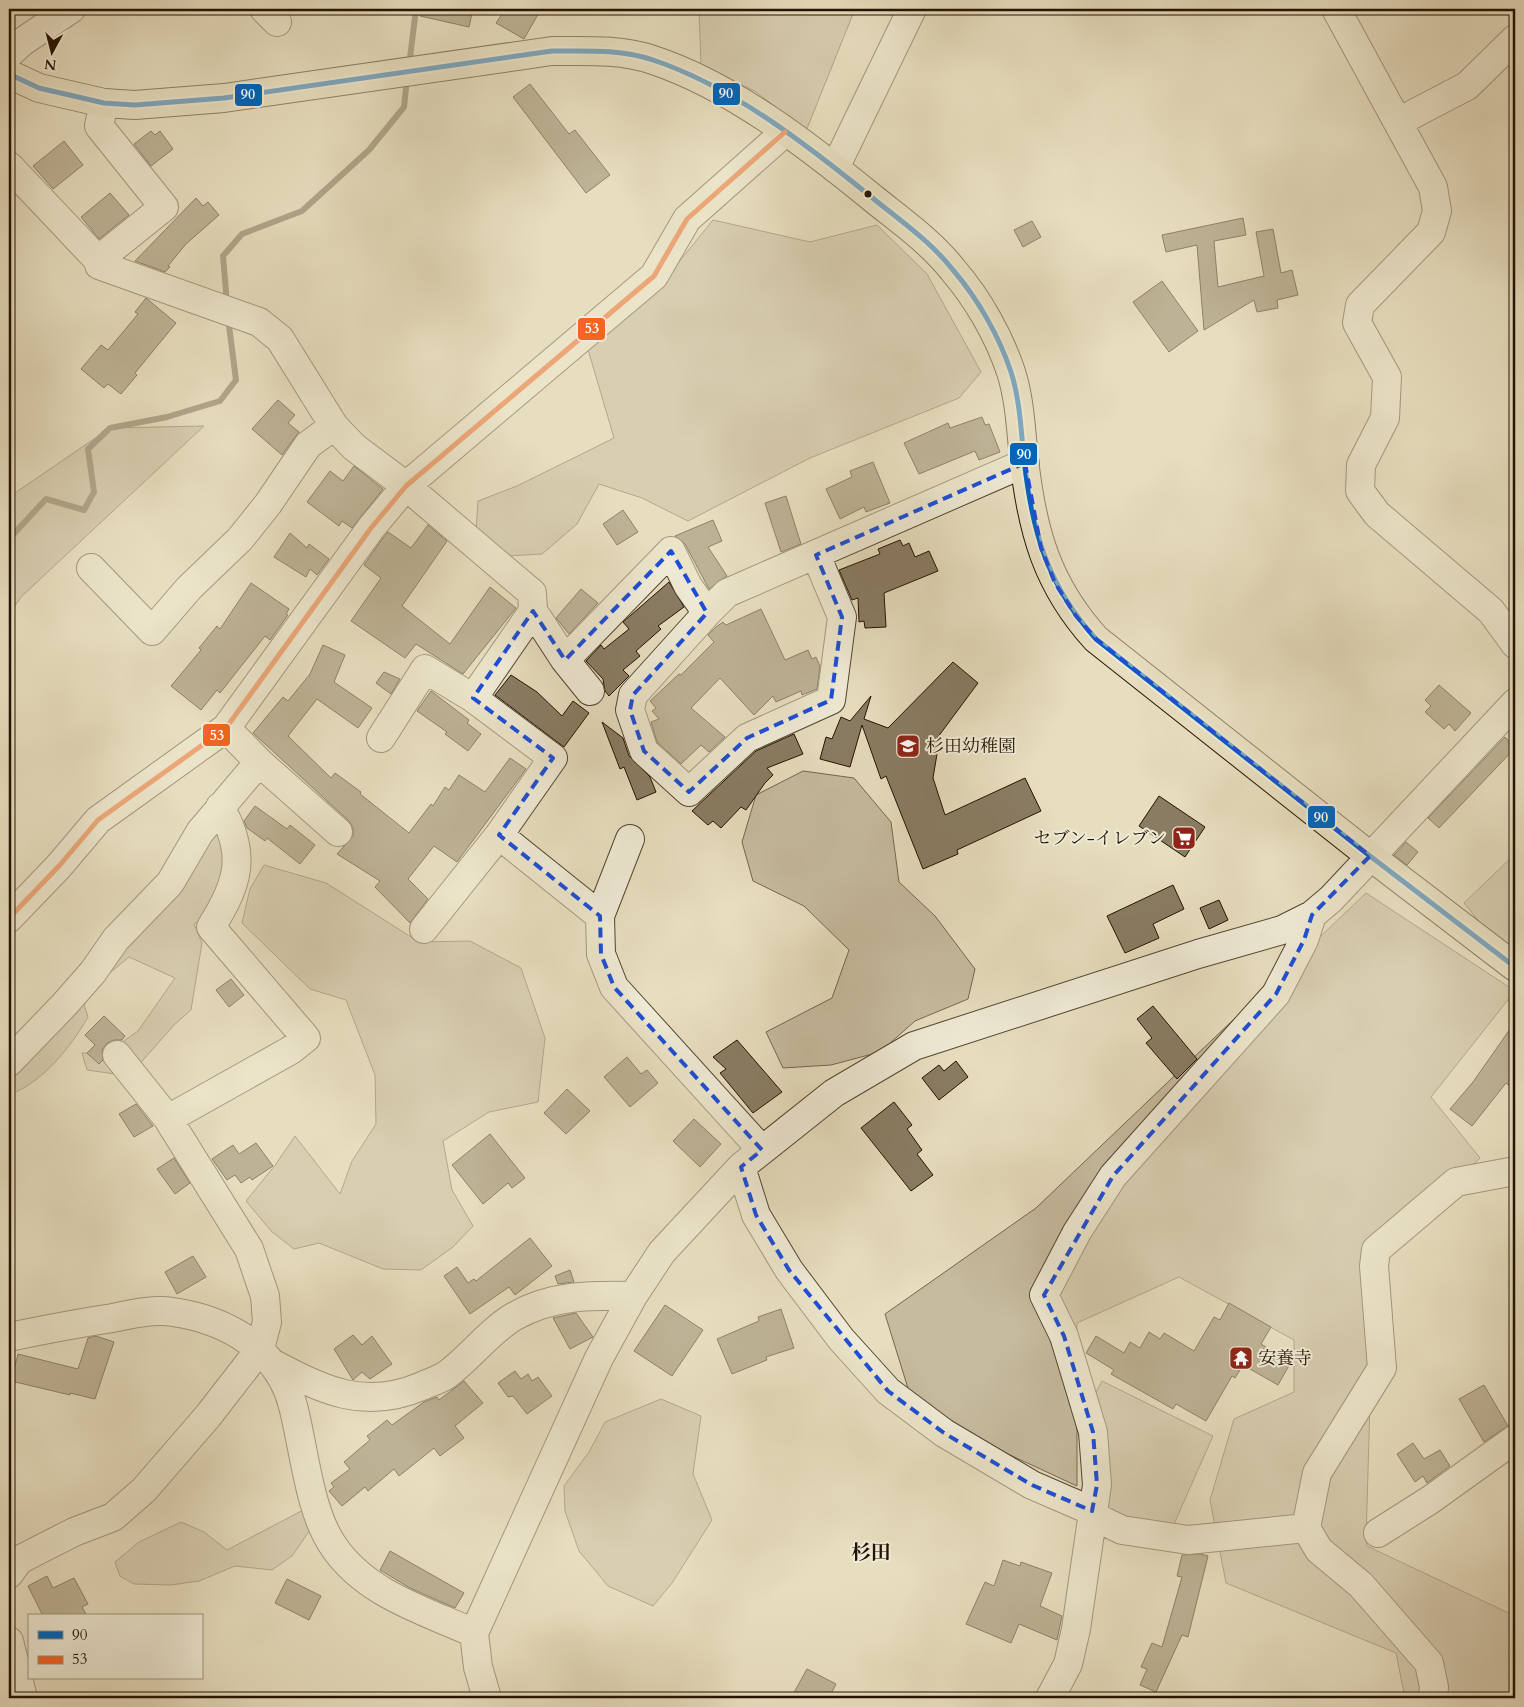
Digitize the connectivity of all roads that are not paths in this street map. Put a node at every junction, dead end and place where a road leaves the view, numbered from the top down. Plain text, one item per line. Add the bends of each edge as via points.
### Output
1 (71, 9) edge
2 (912, 9) edge
3 (1336, 9) edge
4 (1515, 39) edge
5 (9, 54) edge
6 (9, 74) edge
7 (104, 103) junction
8 (1398, 122) junction
9 (785, 132) junction
10 (9, 166) edge
11 (835, 168) junction
12 (98, 260) junction
13 (334, 426) junction
14 (1024, 463) junction
15 (406, 486) junction
16 (816, 555) junction
17 (91, 568) dead end
18 (533, 611) junction
19 (707, 613) junction
20 (1515, 644) edge
21 (565, 660) junction
22 (590, 691) dead end
23 (473, 698) junction
24 (1515, 703) edge
25 (226, 728) junction
26 (381, 738) dead end
27 (259, 762) junction
28 (220, 807) junction
29 (338, 832) dead end
30 (499, 835) junction
31 (630, 839) dead end
32 (1370, 856) junction
33 (1312, 915) junction
34 (600, 916) junction
35 (9, 918) edge
36 (424, 929) dead end
37 (1515, 968) edge
38 (116, 1055) dead end
39 (9, 1062) edge
40 (168, 1119) junction
41 (762, 1150) junction
42 (741, 1167) junction
43 (1515, 1171) edge
44 (632, 1296) junction
45 (9, 1337) edge
46 (265, 1356) junction
47 (1515, 1439) edge
48 (1092, 1513) junction
49 (1306, 1528) junction
50 (1378, 1533) dead end
51 (9, 1574) edge
52 (474, 1633) junction
53 (9, 1641) edge
54 (23, 1698) edge
55 (487, 1698) edge
56 (1050, 1698) edge
57 (1433, 1698) edge

1 - 5 street
2 - 11 street
3 - 8 street
4 - 8 street via 1467,86
6 - 7 main road via 39,88
7 - 9 main road via 181,102 552,51 600,51 650,59 703,79
7 - 12 street via 99,126 164,207
8 - 20 street via 1433,186 1437,211 1431,232 1360,305 1357,323 1387,376 1385,418 1361,465 1360,491 1377,514 1491,611
9 - 11 main road
9 - 15 street via 687,220 654,276
10 - 12 street
11 - 14 main road via 953,268 970,292 996,334 1012,374
12 - 13 street via 99,265 259,322 280,339
13 - 15 street via 354,447
13 - 17 street via 308,445 240,539 189,588 152,631
14 - 16 street
14 - 32 main road via 1041,548 1055,583 1076,616 1096,639
15 - 18 street via 532,593
15 - 25 street
16 - 19 street via 727,594
16 - 19 street via 842,617 830,700 747,738 689,792 644,751 630,710 633,695
18 - 21 street
18 - 23 street
19 - 21 street via 688,586 671,551
21 - 22 street
23 - 26 street via 425,669
23 - 30 street via 553,758
24 - 32 street
25 - 27 street
25 - 35 street via 98,820
27 - 28 street
27 - 29 street
28 - 39 street via 200,832 170,883 116,939 64,1005
28 - 40 street via 232,828 238,860 229,899 211,927 306,1038 291,1050
30 - 34 street
30 - 36 street
31 - 34 street
32 - 33 street
32 - 37 main road
33 - 41 street via 1282,930 914,1046 834,1093
33 - 48 street via 1304,940 1276,994 1113,1176 1077,1232 1044,1295 1064,1336 1093,1432 1097,1485
34 - 41 street via 601,954 614,987
38 - 40 street
40 - 46 street via 249,1249 266,1296
41 - 42 street
42 - 44 street via 662,1252
42 - 48 street via 756,1215 789,1270 841,1339 888,1392 944,1433 1032,1485
43 - 49 street via 1456,1182 1376,1250 1374,1266 1382,1368 1317,1474
44 - 46 street via 580,1295 542,1303 513,1316 448,1375 407,1393 375,1399 349,1396 314,1385
44 - 52 street via 599,1358
45 - 46 street via 146,1312 172,1311 224,1325 254,1343
46 - 51 street via 138,1495 113,1517 18,1560
46 - 52 street via 283,1377 293,1404 320,1522 334,1547 352,1569 382,1592
47 - 50 street
48 - 49 street via 1122,1530 1188,1540
48 - 56 street via 1076,1629 1068,1664
49 - 57 street via 1319,1550 1361,1585 1429,1663
52 - 55 street via 478,1667
53 - 54 street

